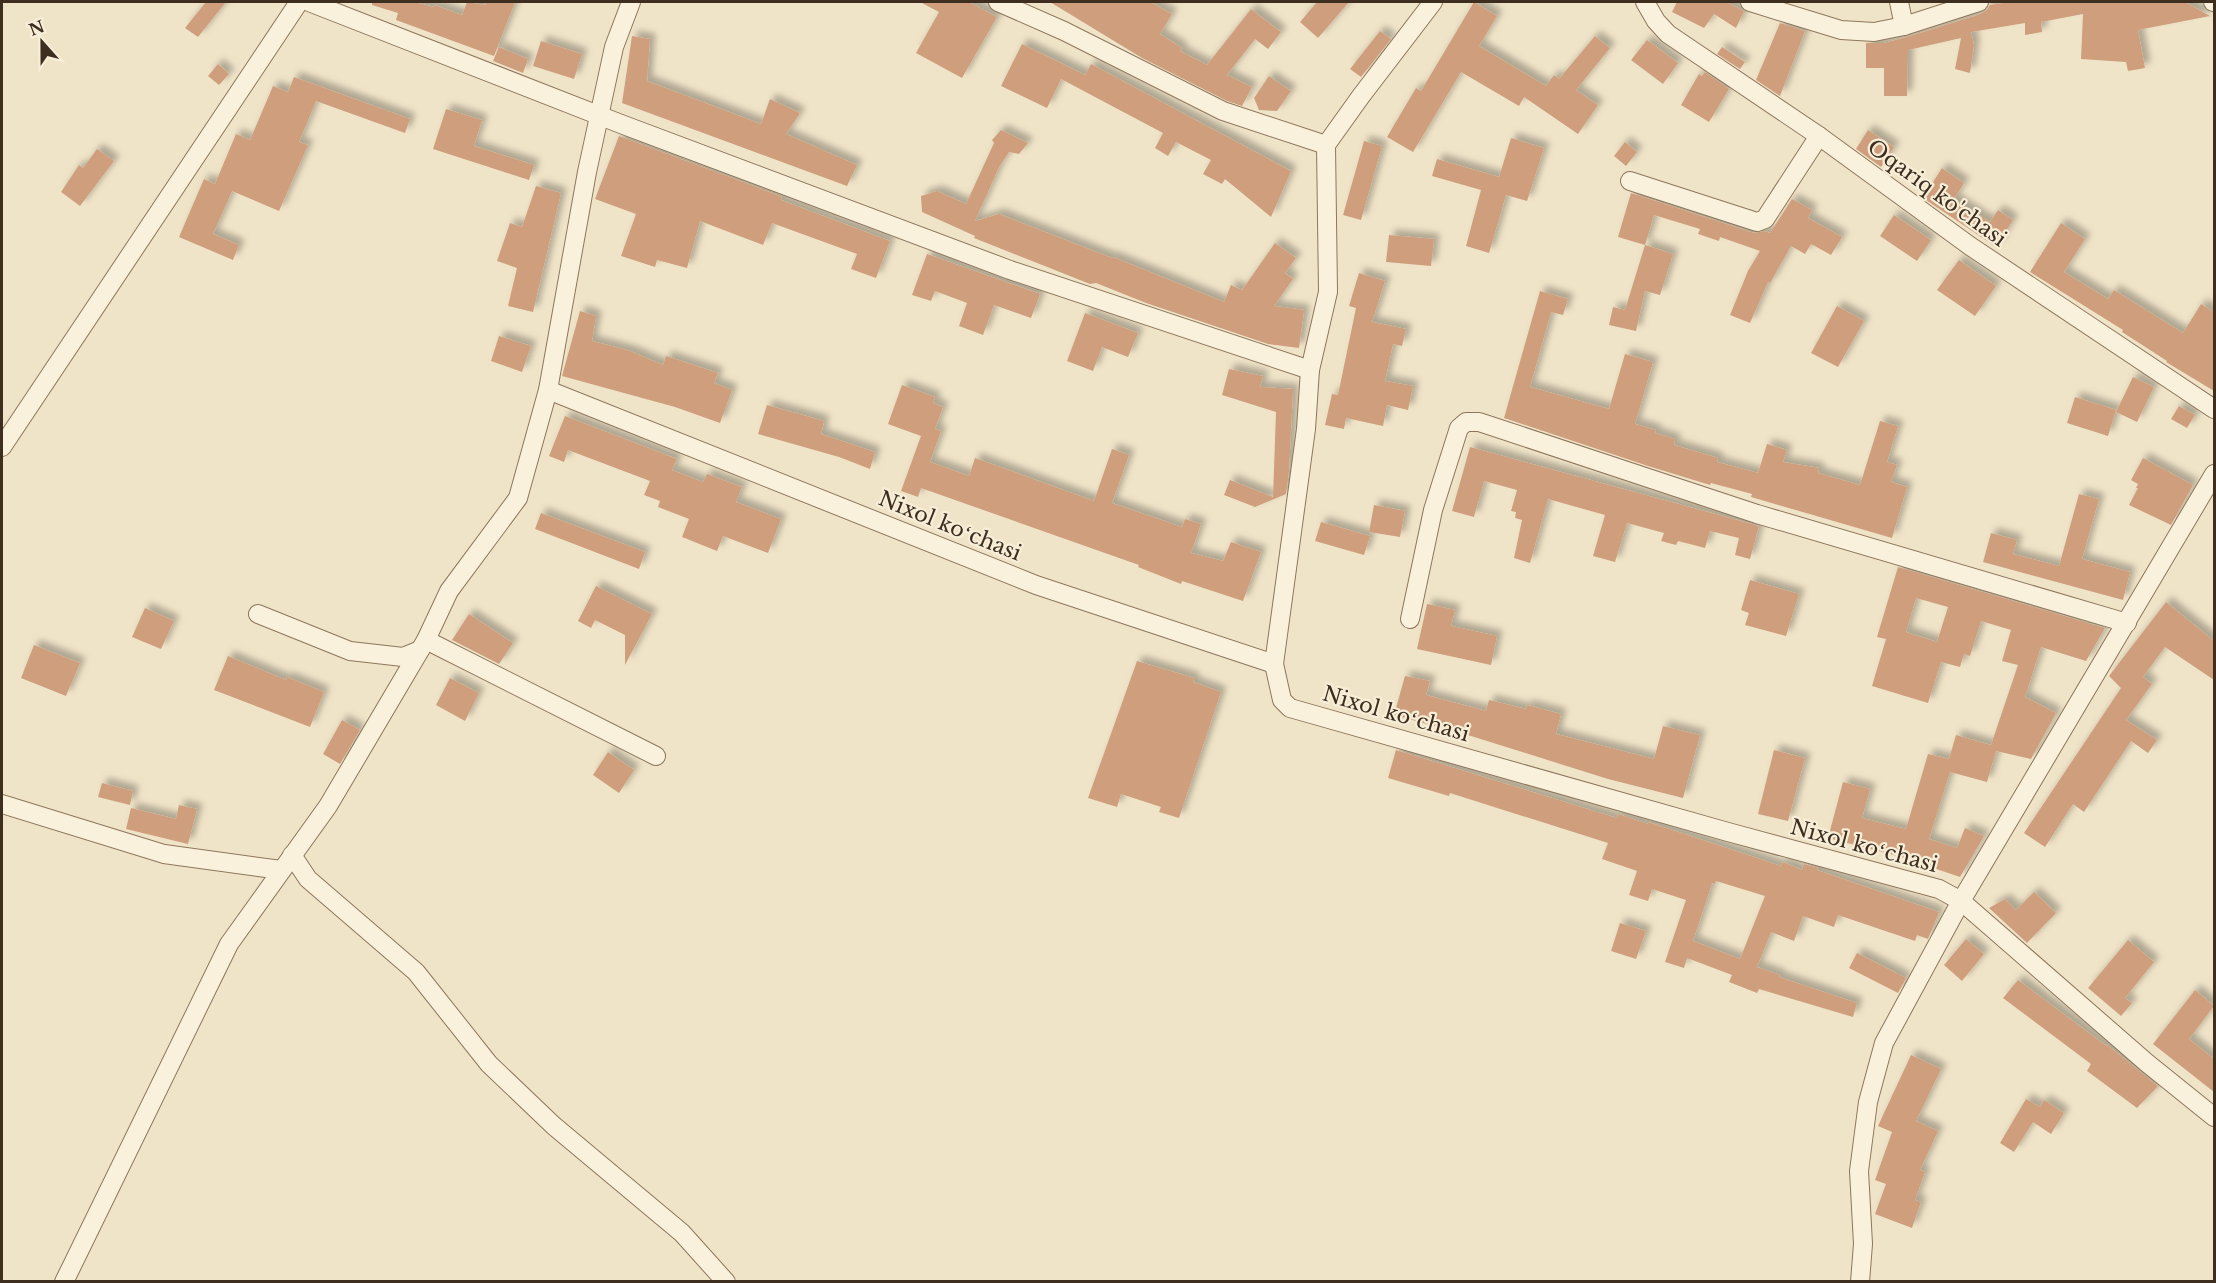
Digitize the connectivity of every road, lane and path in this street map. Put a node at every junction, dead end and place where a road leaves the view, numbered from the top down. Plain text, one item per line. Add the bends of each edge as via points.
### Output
1 (299, 2) edge
2 (309, 2) edge
3 (631, 2) edge
4 (998, 2) edge
5 (1433, 2) edge
6 (1645, 2) edge
7 (1750, 2) edge
8 (1899, 2) edge
9 (1979, 2) edge
10 (1904, 26) junction
11 (600, 114) junction
12 (1820, 136) junction
13 (1326, 145) junction
14 (1630, 181) dead end
15 (1311, 370) junction
16 (548, 390) junction
17 (2214, 409) edge
18 (2, 447) edge
19 (2214, 474) edge
20 (258, 614) dead end
21 (1410, 619) dead end
22 (2127, 622) junction
23 (423, 645) junction
24 (1274, 664) junction
25 (656, 756) dead end
26 (2, 804) edge
27 (292, 855) junction
28 (281, 870) junction
29 (1961, 901) junction
30 (2214, 1117) edge
31 (64, 1281) edge
32 (726, 1281) edge
33 (1860, 1281) edge

1 - 18 street
2 - 11 street
3 - 11 street via 614,46
4 - 13 street via 1223,111
5 - 13 street
6 - 12 street, Oqariq ko'chasi via 1668,34
7 - 10 street via 1841,30 1874,32
8 - 10 street
9 - 10 street
11 - 15 street via 1010,270
11 - 16 street
12 - 14 street via 1765,219 1757,222
12 - 17 street, Oqariq ko'chasi via 1970,246
13 - 15 street via 1328,292
15 - 24 street
16 - 23 street via 518,498 449,591
16 - 24 street, Nixol koʻchasi via 1036,585
19 - 22 street
20 - 23 street via 350,651 403,657
21 - 22 street via 1433,510 1459,428 1479,422 1757,514
22 - 29 street
23 - 25 street
23 - 27 street via 328,806
24 - 29 street, Nixol koʻchasi via 1282,700 1290,708 1939,889
26 - 28 street via 164,854
27 - 28 street
27 - 32 street via 308,879 416,972 489,1064 554,1126 682,1233
28 - 31 street via 229,944
29 - 30 street, Nixol koʻchasi
29 - 33 street via 1884,1043 1868,1102 1859,1171 1863,1244

